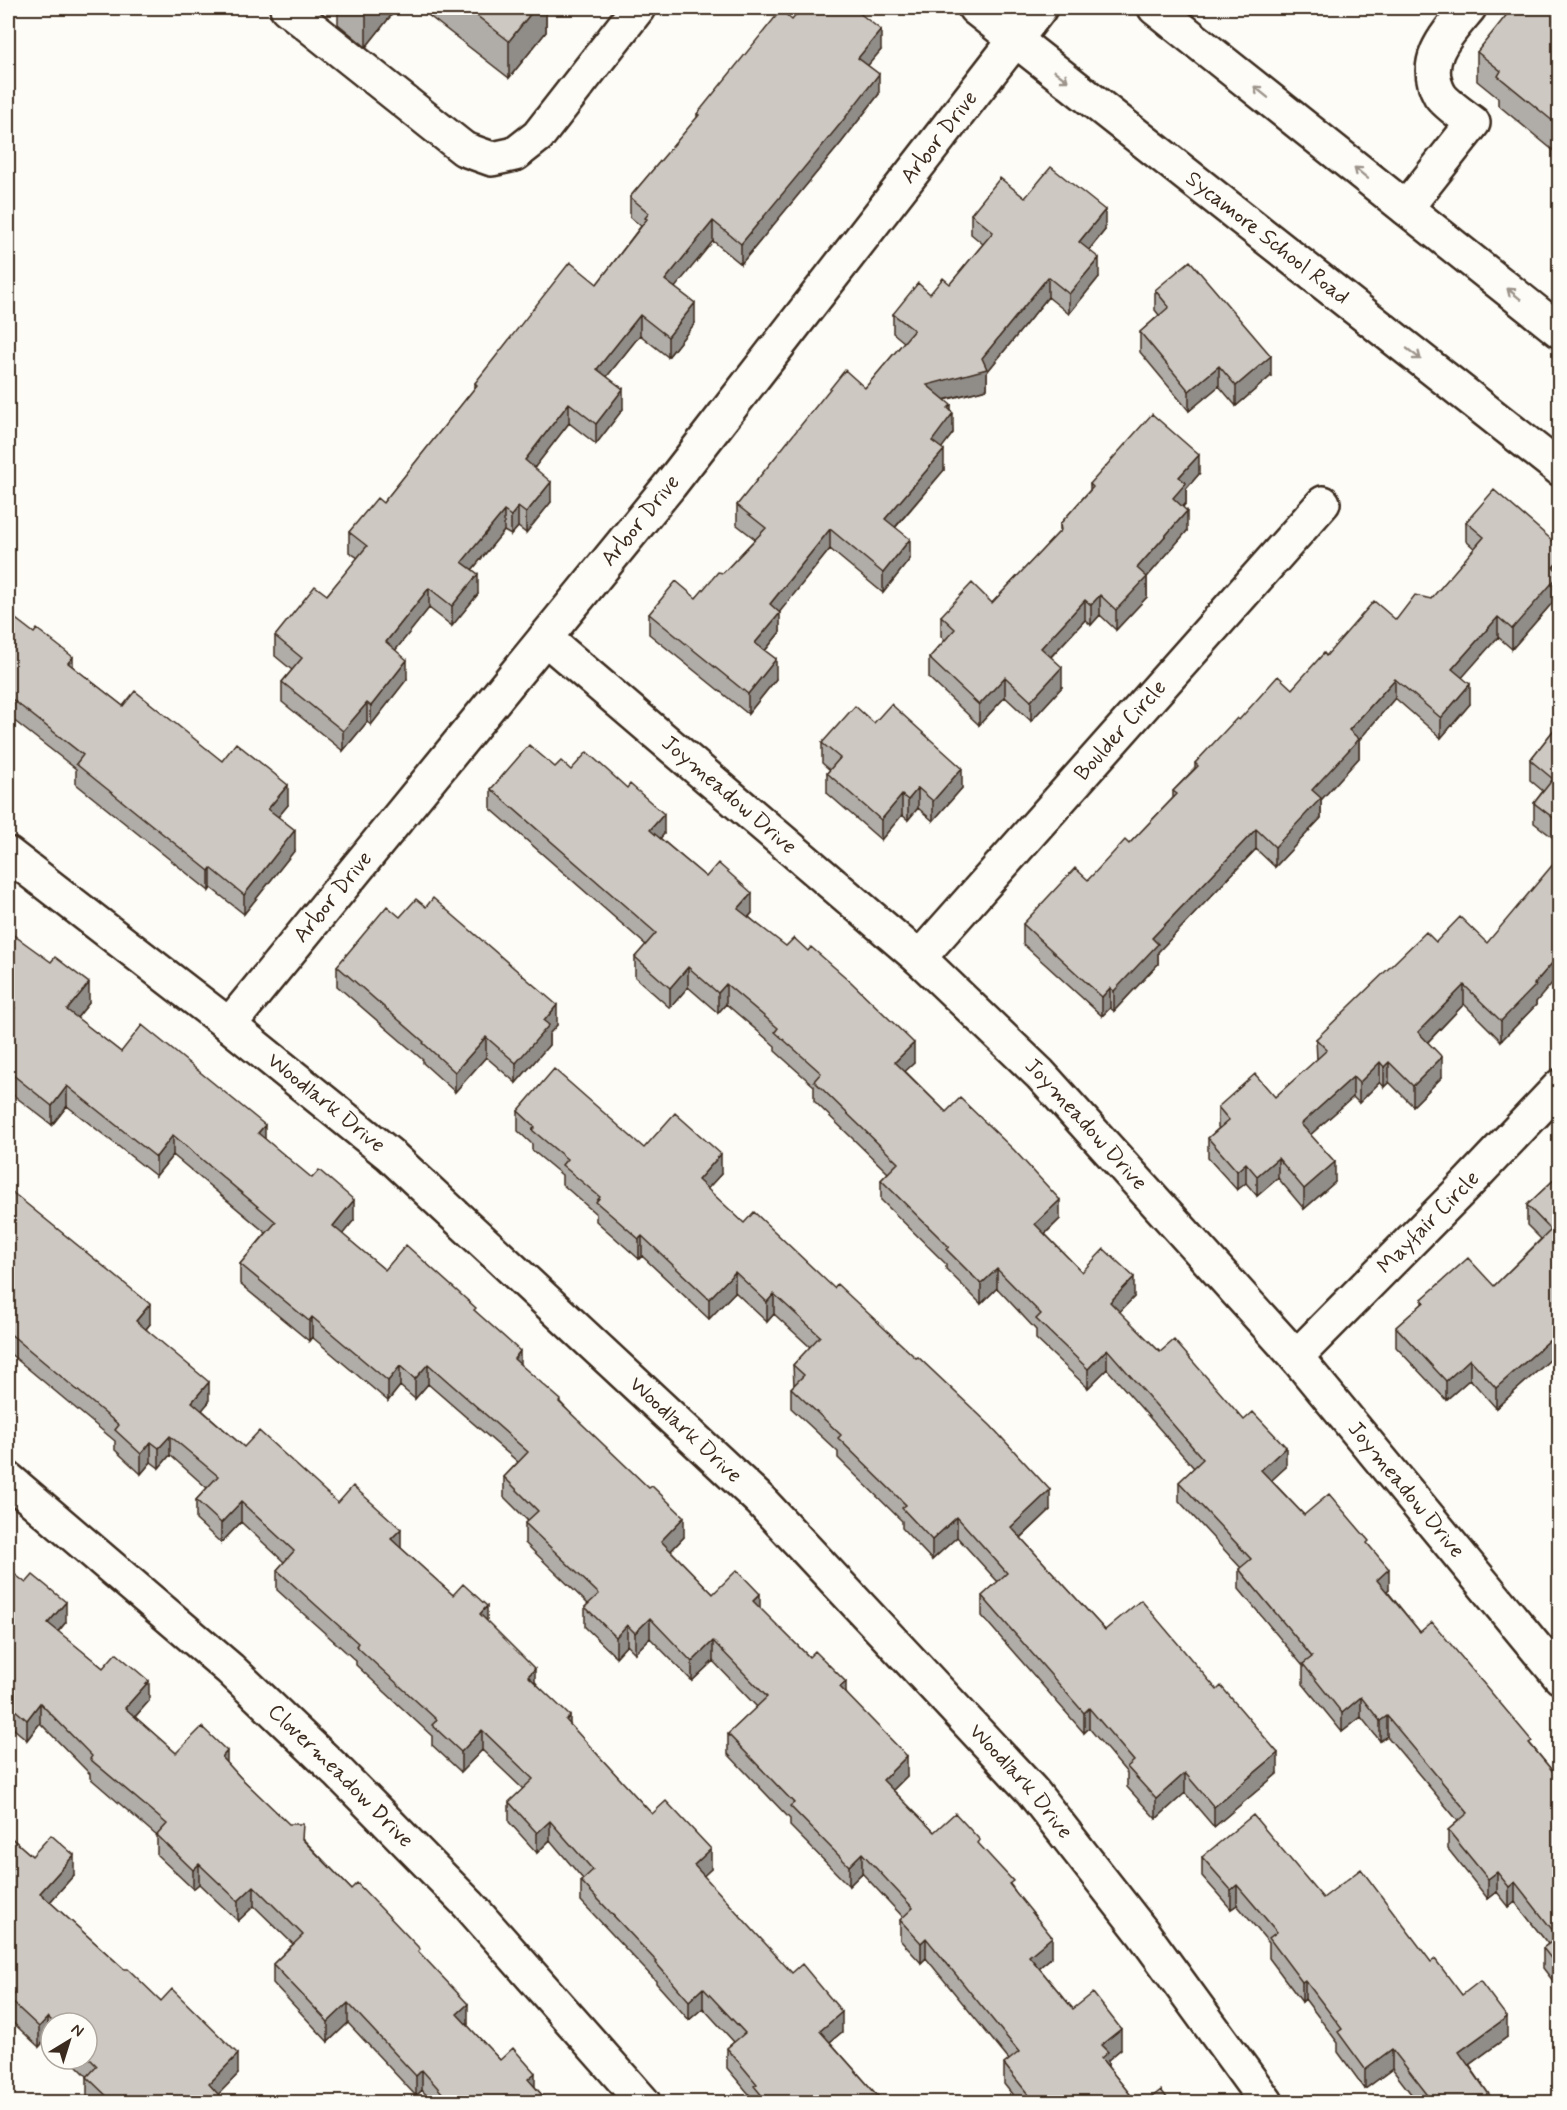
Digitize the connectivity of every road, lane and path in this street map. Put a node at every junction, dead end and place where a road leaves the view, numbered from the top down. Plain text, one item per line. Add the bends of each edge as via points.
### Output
1 (287, 8) edge
2 (638, 8) edge
3 (975, 8) edge
4 (1040, 8) edge
5 (1155, 8) edge
6 (1469, 8) edge
7 (1016, 39) junction
8 (1406, 208) junction
9 (1560, 331) edge
10 (1560, 469) edge
11 (1323, 503) dead end
12 (545, 638) junction
13 (8, 854) edge
14 (919, 958) junction
15 (230, 1025) junction
16 (1560, 1086) edge
17 (1296, 1357) junction
18 (8, 1479) edge
19 (1560, 1677) edge
20 (643, 2103) edge
21 (1266, 2103) edge

1 - 2 street via 464,149 492,159 514,154 538,136
3 - 7 street, Sycamore School Road
4 - 7 street, Arbor Drive
8 -> 5 street
6 - 8 street via 1442,41 1432,70 1441,96 1473,123
7 -> 10 street, Sycamore School Road
7 - 12 street, Arbor Drive via 670,485
9 -> 8 street
11 - 14 street, Boulder Circle
12 - 14 street, Joymeadow Drive
12 - 15 street, Arbor Drive
13 - 15 street, Woodlark Drive
14 - 17 street, Joymeadow Drive via 1040,1074
15 - 21 street, Woodlark Drive via 390,1155 760,1500 1032,1791 1143,1933
16 - 17 street, Mayfair Circle
17 - 19 street, Joymeadow Drive
18 - 20 street, Clovermeadow Drive via 230,1669 338,1772 469,1905

